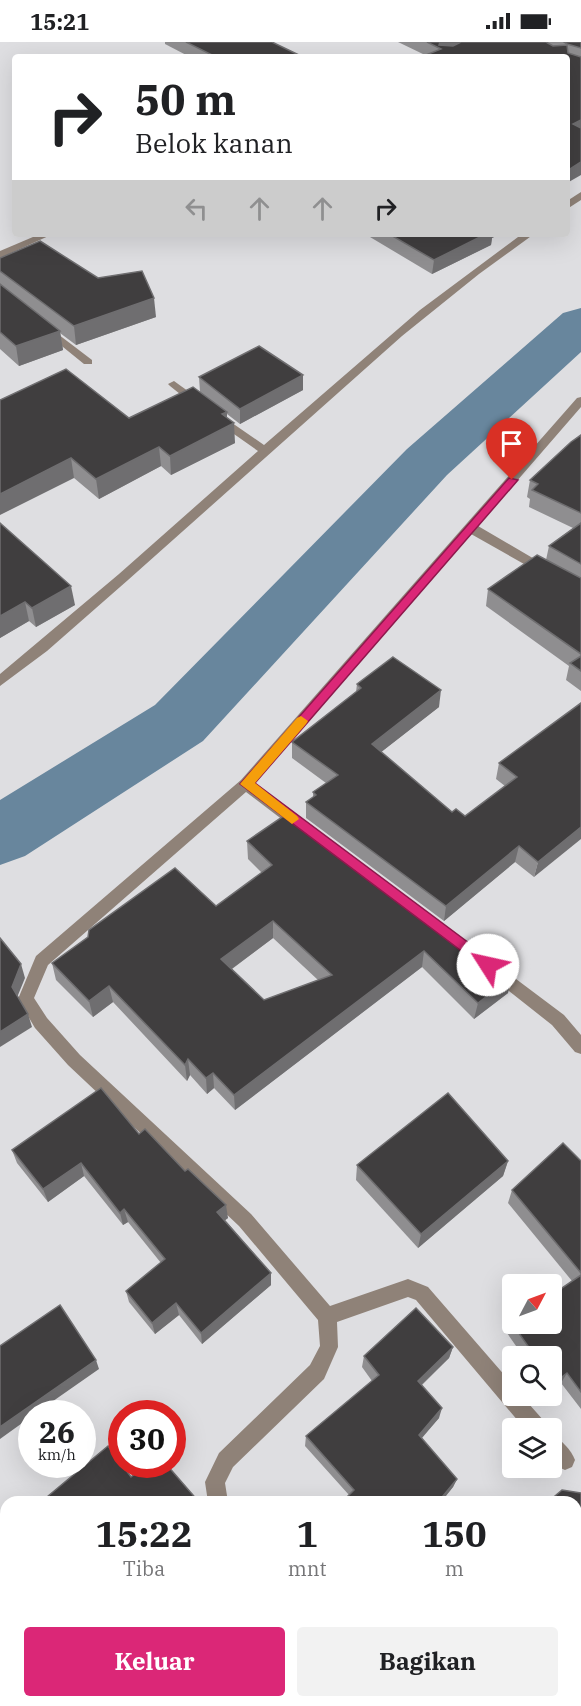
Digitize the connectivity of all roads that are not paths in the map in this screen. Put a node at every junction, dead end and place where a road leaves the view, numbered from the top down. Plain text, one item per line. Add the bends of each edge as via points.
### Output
1 (41, 237) edge
2 (524, 237) edge
3 (0, 255) edge
4 (35, 320) edge
5 (88, 362) dead end
6 (174, 384) dead end
7 (581, 400) edge
8 (265, 451) junction
9 (471, 528) junction
10 (555, 576) edge
11 (0, 681) edge
12 (246, 784) junction
13 (309, 833) edge
14 (478, 958) edge
15 (581, 1047) edge
16 (327, 1316) junction
17 (528, 1418) edge
18 (217, 1496) edge

1 - 3 street
2 - 8 street via 477,268 405,327
4 - 5 street
6 - 8 street
7 - 9 street
8 - 11 street via 116,587
9 - 10 street
9 - 12 street
12 - 13 street
12 - 16 street via 42,961 26,999 40,1023 74,1060 245,1220
14 - 15 street via 558,1020
16 - 17 street via 408,1288 415,1289
16 - 18 street via 329,1347 317,1372 226,1460 215,1482

